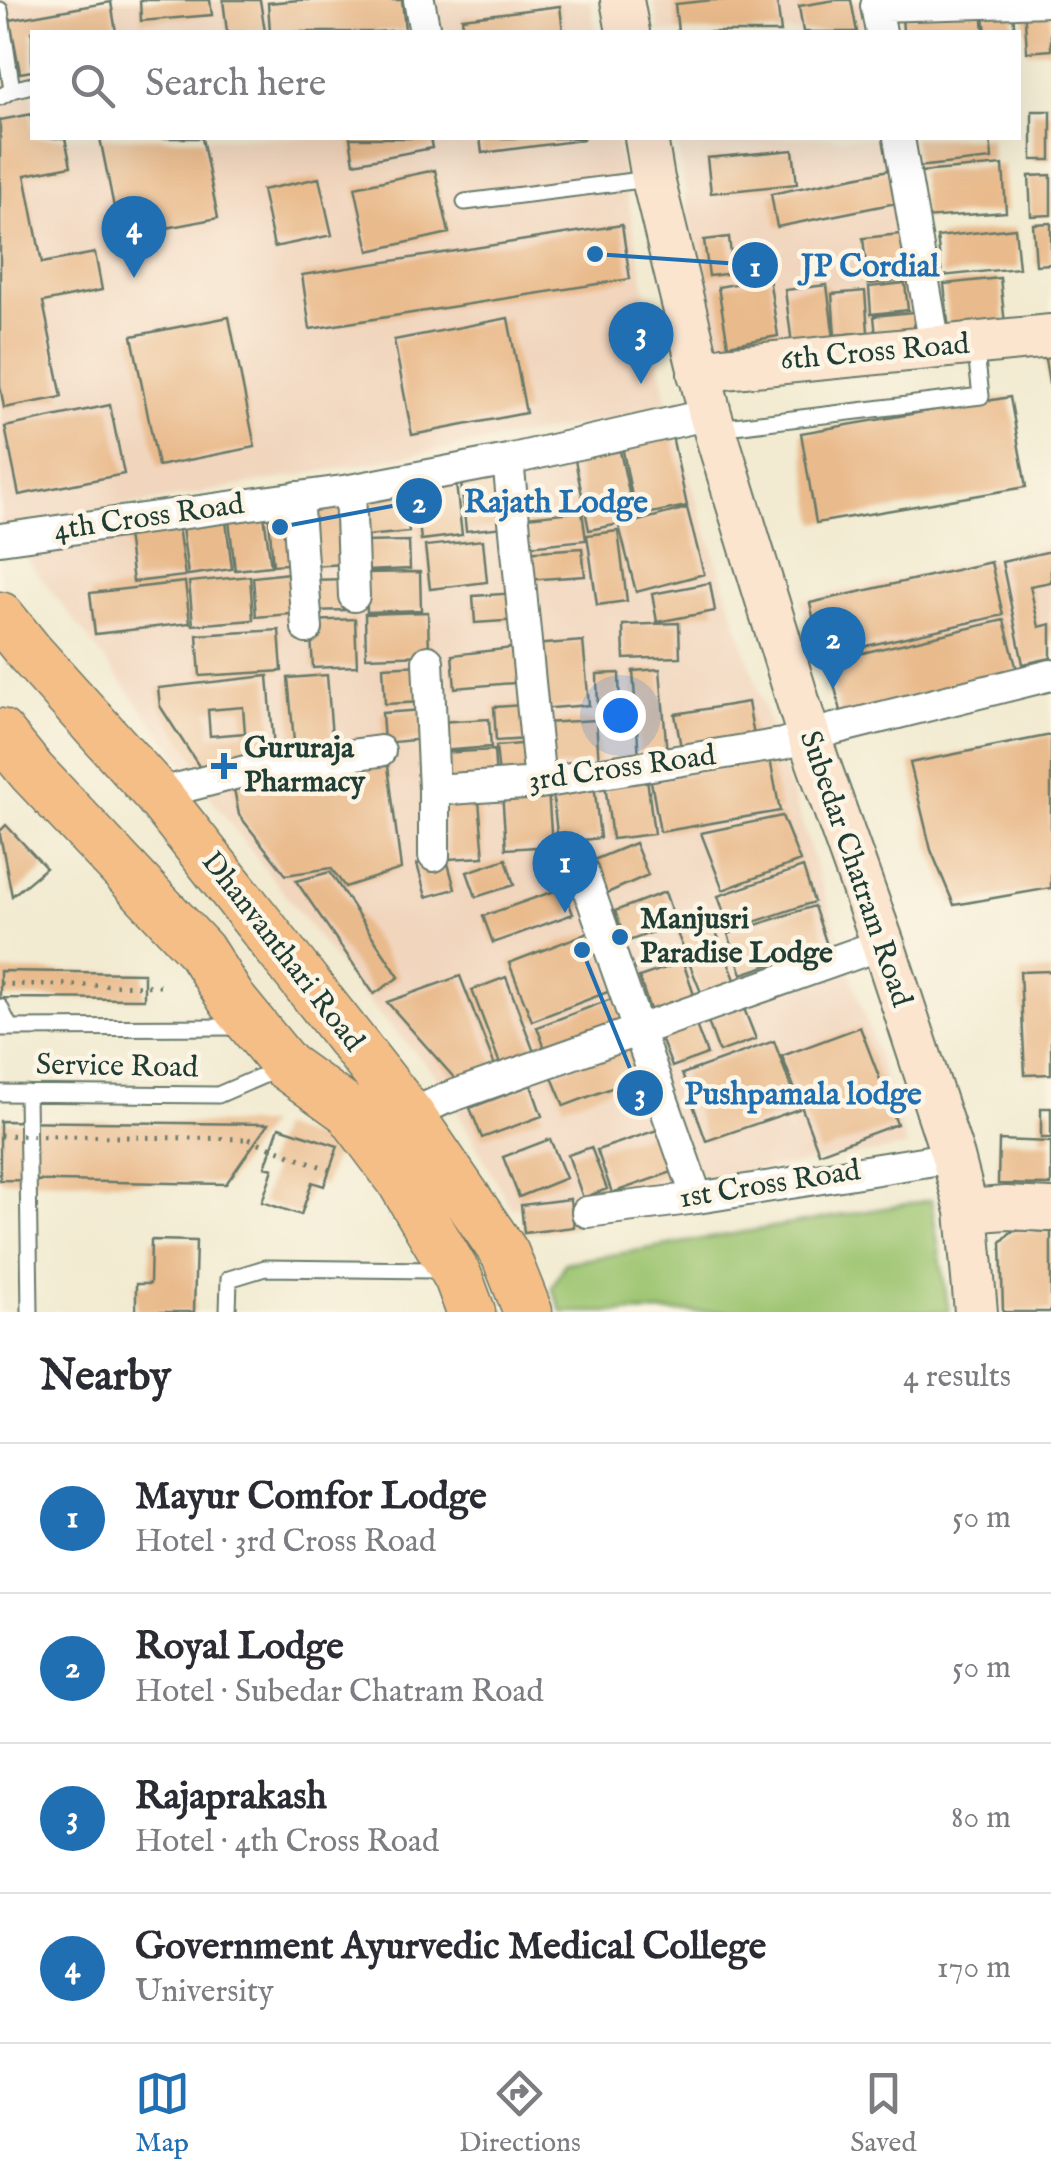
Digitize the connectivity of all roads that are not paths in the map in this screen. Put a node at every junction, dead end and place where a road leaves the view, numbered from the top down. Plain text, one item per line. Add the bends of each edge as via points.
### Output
1 (10, 0) edge
2 (419, 0) edge
3 (622, 0) edge
4 (1051, 1) edge
5 (0, 6) edge
6 (425, 30) edge
7 (628, 30) edge
8 (880, 30) edge
9 (30, 86) edge
10 (6, 93) edge
11 (900, 140) edge
12 (649, 158) edge
13 (465, 202) dead end
14 (1051, 336) edge
15 (955, 345) junction
16 (708, 406) junction
17 (508, 460) junction
18 (350, 490) junction
19 (297, 498) junction
20 (0, 538) edge
21 (354, 596) dead end
22 (0, 616) edge
23 (307, 628) dead end
24 (428, 660) dead end
25 (1051, 675) edge
26 (0, 732) edge
27 (809, 737) junction
28 (380, 751) dead end
29 (16, 757) edge
30 (540, 783) junction
31 (434, 790) junction
32 (157, 794) junction
33 (434, 856) dead end
34 (582, 870) dead end
35 (883, 944) junction
36 (0, 1007) edge
37 (326, 1009) junction
38 (5, 1028) edge
39 (639, 1032) junction
40 (270, 1045) junction
41 (0, 1093) edge
42 (27, 1093) junction
43 (410, 1115) junction
44 (953, 1156) junction
45 (697, 1198) junction
46 (1051, 1210) edge
47 (587, 1212) dead end
48 (968, 1212) junction
49 (464, 1295) edge
50 (30, 1312) edge
51 (228, 1312) edge
52 (528, 1312) edge
53 (976, 1312) edge

1 - 5 lane
2 - 6 street
3 - 7 street
4 - 8 street via 876,6
5 - 10 lane
9 - 10 lane
11 - 15 street
12 - 13 lane
12 - 16 street, Subedar Chatram Road
14 - 15 street, 6th Cross Road
15 - 16 street, 6th Cross Road via 724,368
15 - 16 lane via 981,396
16 - 17 street, 4th Cross Road
16 - 27 street, Subedar Chatram Road
17 - 18 street, 4th Cross Road
17 - 30 street
18 - 19 street, 4th Cross Road
18 - 21 street
19 - 20 street, 4th Cross Road
19 - 23 street
22 - 32 main road, Dhanvanthari Road
24 - 31 street
25 - 27 street, 3rd Cross Road
26 - 29 main road, Dhanvanthari Road
27 - 30 street, 3rd Cross Road
27 - 35 street, Subedar Chatram Road
28 - 32 street via 261,766
29 - 40 main road, Dhanvanthari Road via 201,951
30 - 31 street, 3rd Cross Road
31 - 33 street
32 - 37 main road, Dhanvanthari Road
34 - 39 street
35 - 39 street
35 - 44 street, Subedar Chatram Road
36 - 38 lane
37 - 40 main road
37 - 43 main road, Dhanvanthari Road
38 - 40 lane
39 - 43 street
39 - 45 street
40 - 42 lane, Service Road via 218,1096
40 - 49 main road, Dhanvanthari Road via 349,1111 400,1179
41 - 42 lane, Service Road
42 - 50 lane
43 - 52 main road, Dhanvanthari Road via 505,1254
44 - 45 street, 1st Cross Road
44 - 48 street, Subedar Chatram Road
45 - 47 street, 1st Cross Road
46 - 48 street
48 - 53 street, Subedar Chatram Road
49 - 51 lane via 432,1270 265,1268 229,1279

